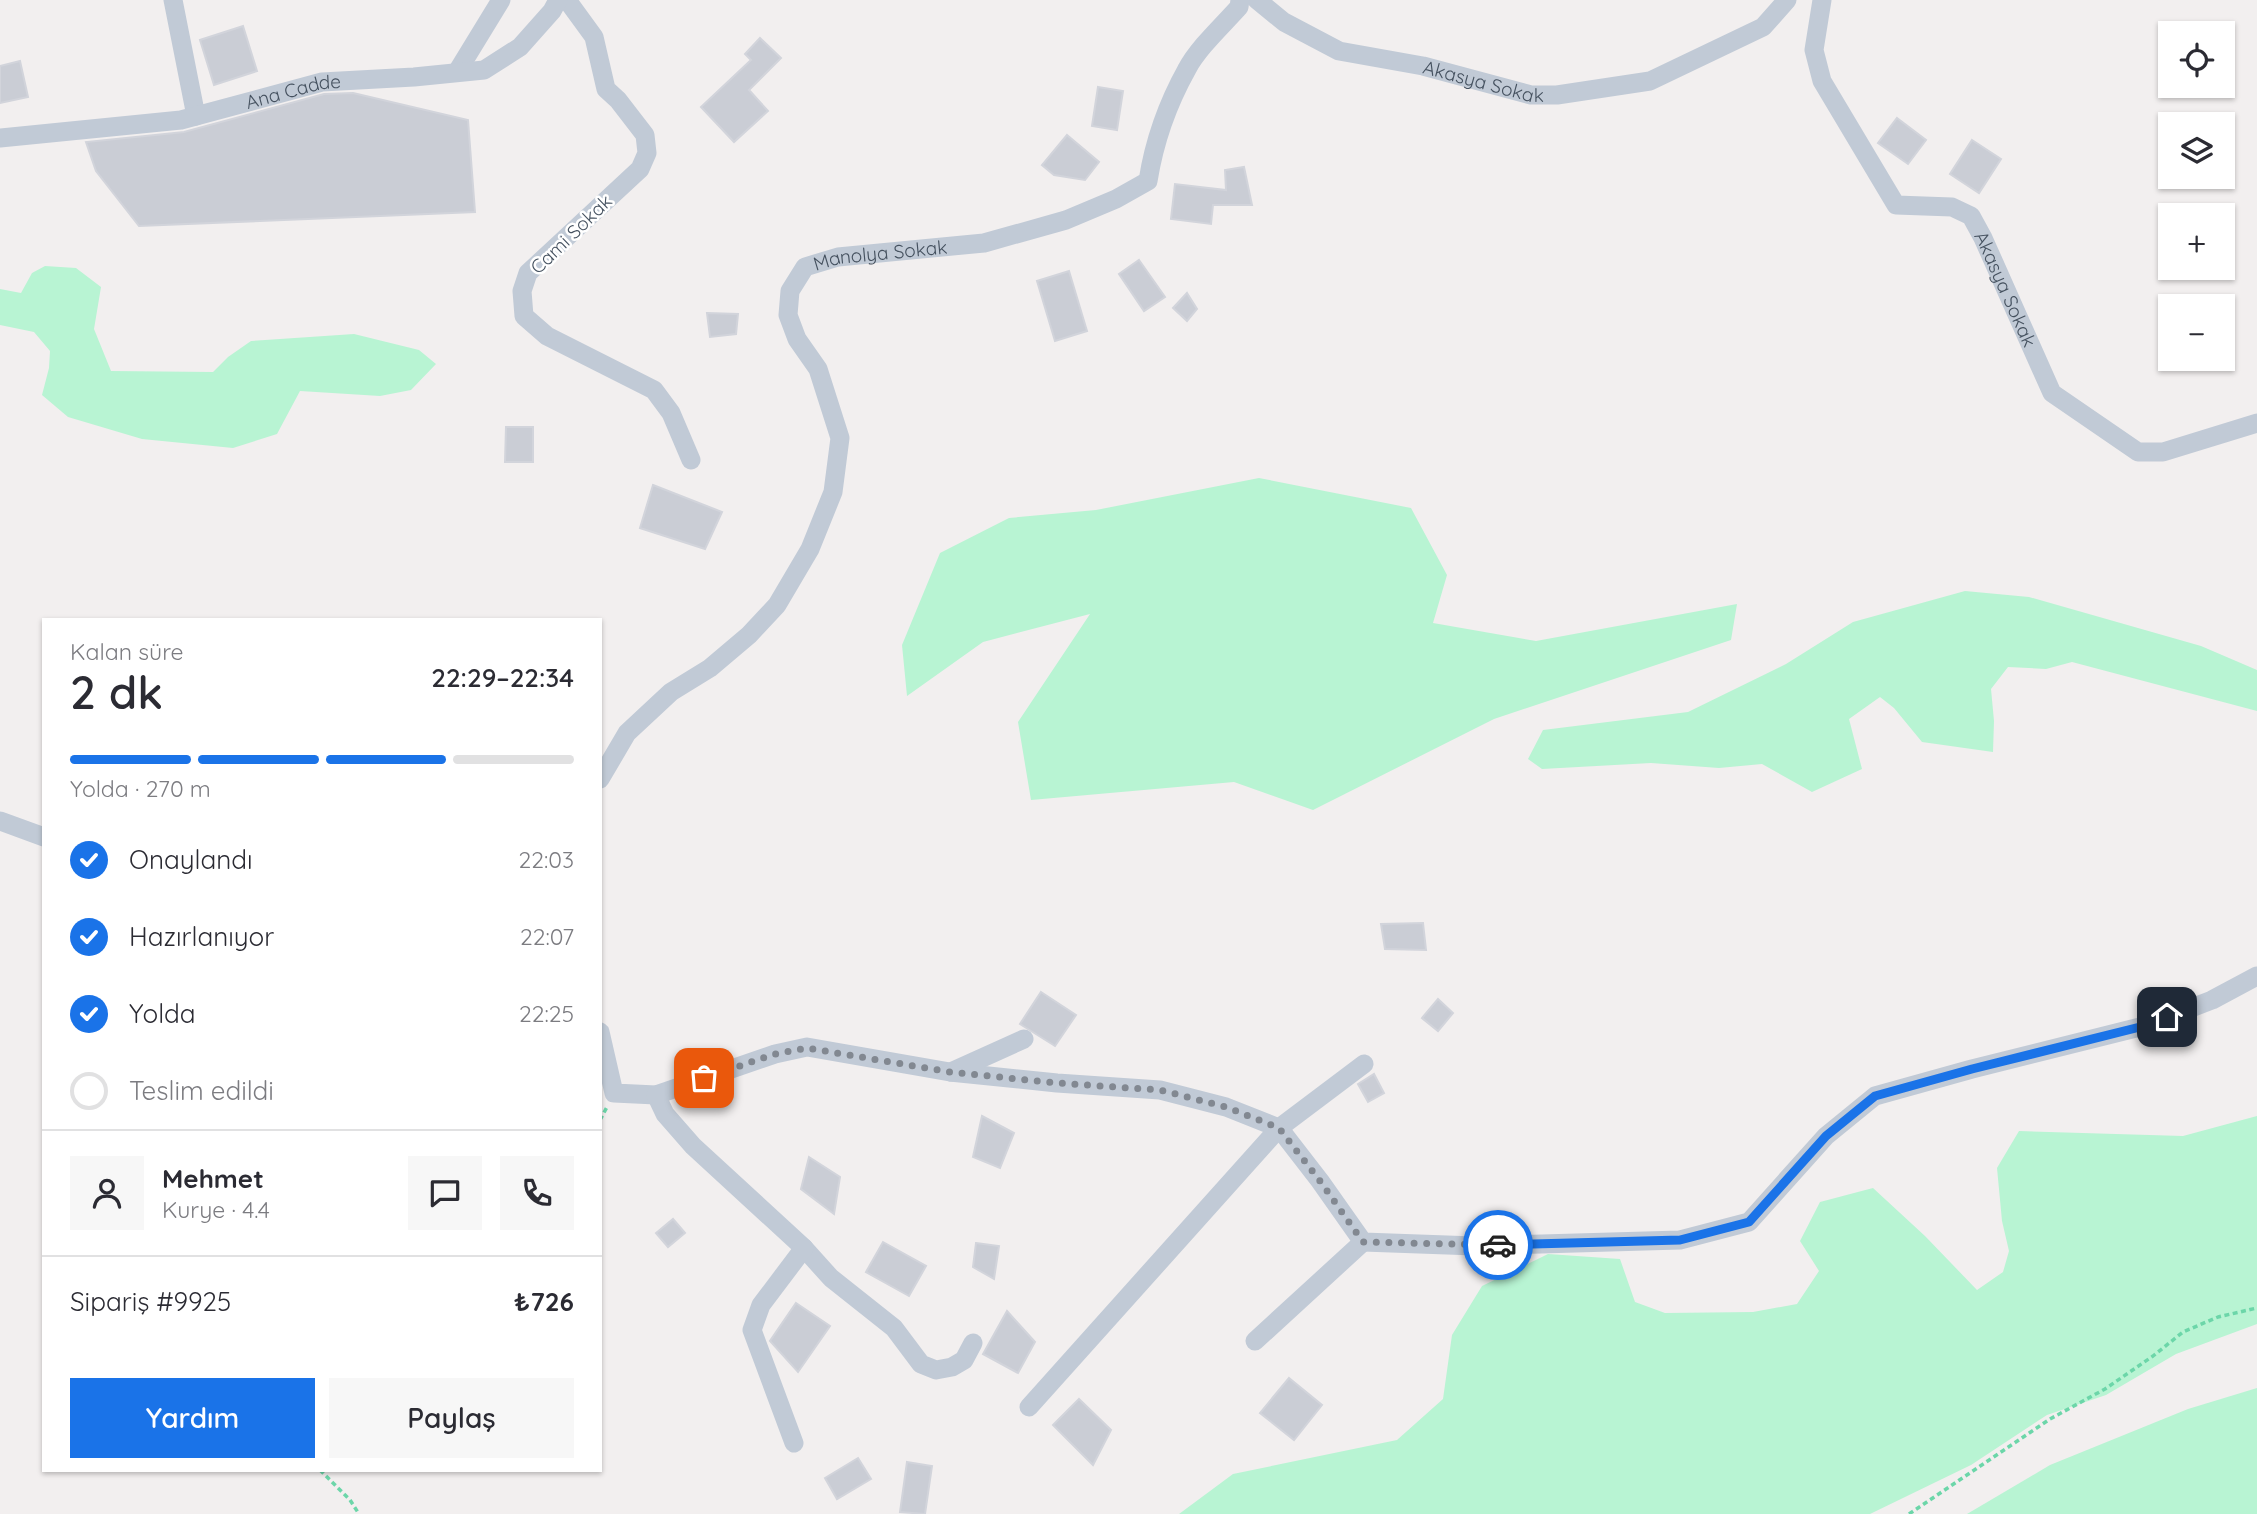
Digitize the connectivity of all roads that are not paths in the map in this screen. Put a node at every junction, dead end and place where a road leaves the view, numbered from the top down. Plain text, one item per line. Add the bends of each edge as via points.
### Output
1 (173, 0) edge
2 (501, 0) edge
3 (558, 0) edge
4 (567, 0) edge
5 (1240, 0) edge
6 (1257, 0) edge
7 (1787, 0) edge
8 (1822, 0) edge
9 (457, 72) junction
10 (195, 116) junction
11 (0, 138) edge
12 (2257, 423) edge
13 (691, 460) dead end
14 (602, 776) edge
15 (0, 821) edge
16 (42, 836) edge
17 (2257, 976) edge
18 (1024, 1039) dead end
19 (602, 1041) edge
20 (1364, 1064) dead end
21 (950, 1072) junction
22 (656, 1095) junction
23 (1279, 1128) junction
24 (1363, 1242) junction
25 (804, 1248) junction
26 (1255, 1341) dead end
27 (973, 1343) dead end
28 (1029, 1407) dead end
29 (794, 1443) dead end

1 - 10 street
2 - 9 street
3 - 9 street, Ana Cadde via 520,47 484,70
4 - 13 street, Cami Sokak via 594,37 606,89 645,135 647,153 640,169 528,273 522,291 524,316 547,336 653,390 671,413
5 - 14 street, Manolya Sokak via 1188,66 1167,111 1148,181 1066,220 984,243 838,257 805,267 790,291 788,315 797,339 818,369 840,438 834,492 810,549 777,605 749,635 710,668 671,692 627,733
6 - 7 street, Akasya Sokak via 1284,22 1339,51 1423,66 1531,94 1650,81 1763,27
8 - 12 street, Akasya Sokak via 1814,50 1822,81 1896,205 1952,207 1970,216 2052,393 2138,452 2163,452
9 - 10 street, Ana Cadde via 322,82
10 - 11 street, Ana Cadde
15 - 16 street
17 - 24 street via 2212,1000 2144,1026 1875,1096 1826,1136 1749,1222 1680,1240 1475,1246
18 - 21 street
19 - 22 street via 614,1093
20 - 23 street
21 - 22 street via 807,1048 775,1054
21 - 23 street via 1160,1090 1226,1107
22 - 25 street via 665,1114 693,1146
23 - 24 street
23 - 28 street
24 - 26 street
25 - 27 street via 831,1278 894,1328 921,1364 936,1370 952,1367 964,1360
25 - 29 street via 761,1305 752,1330

